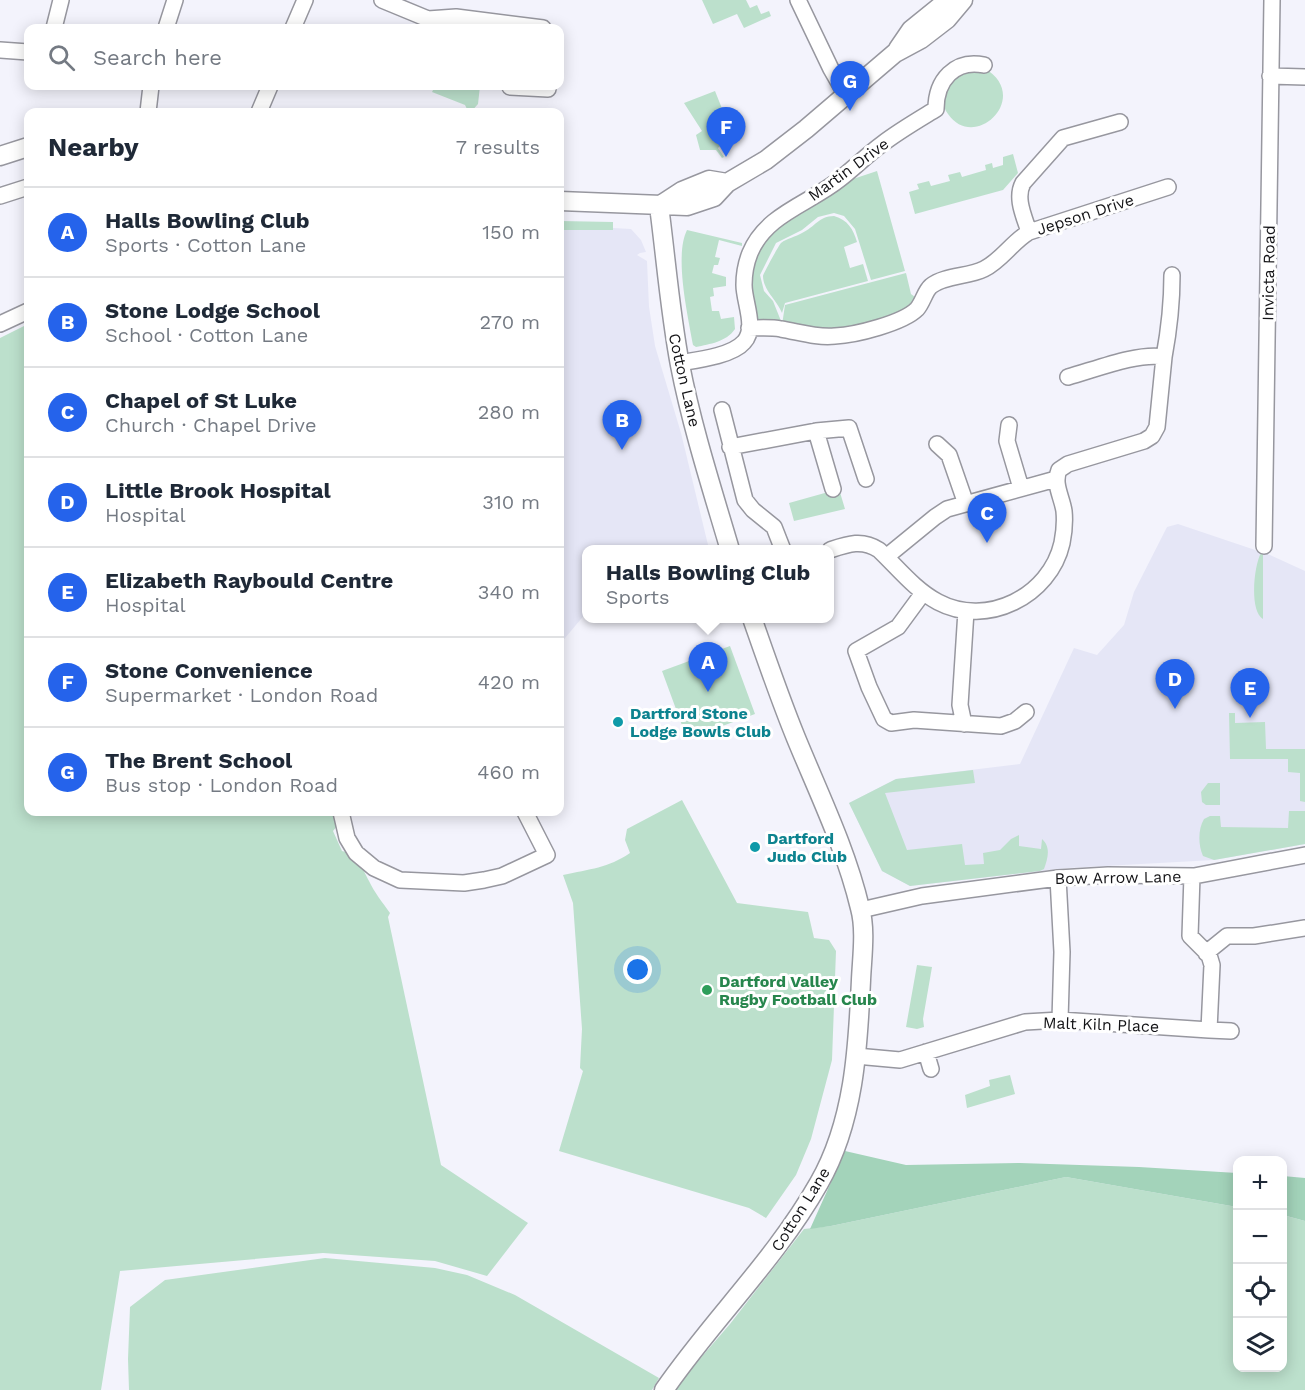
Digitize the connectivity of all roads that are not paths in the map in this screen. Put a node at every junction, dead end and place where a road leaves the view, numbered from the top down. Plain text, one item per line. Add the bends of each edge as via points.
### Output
1 (61, 0) edge
2 (175, 0) edge
3 (305, 0) edge
4 (382, 0) edge
5 (798, 0) edge
6 (948, 0) edge
7 (963, 0) edge
8 (1272, 0) edge
9 (55, 24) edge
10 (167, 24) edge
11 (295, 24) edge
12 (511, 24) edge
13 (0, 50) edge
14 (24, 52) edge
15 (895, 53) junction
16 (984, 64) dead end
17 (1270, 76) junction
18 (1305, 77) edge
19 (151, 90) edge
20 (268, 90) edge
21 (846, 95) junction
22 (148, 108) edge
23 (261, 108) edge
24 (1120, 122) dead end
25 (24, 148) edge
26 (0, 156) edge
27 (1168, 187) dead end
28 (24, 188) edge
29 (0, 195) edge
30 (564, 201) edge
31 (659, 206) junction
32 (1029, 232) junction
33 (1172, 275) dead end
34 (24, 313) edge
35 (0, 324) edge
36 (749, 328) junction
37 (1164, 357) junction
38 (679, 363) junction
39 (1068, 377) dead end
40 (722, 410) dead end
41 (1009, 424) dead end
42 (816, 431) junction
43 (937, 444) dead end
44 (730, 447) junction
45 (866, 478) dead end
46 (1056, 479) junction
47 (1021, 488) junction
48 (833, 489) dead end
49 (966, 504) junction
50 (729, 545) edge
51 (781, 545) edge
52 (1264, 546) dead end
53 (834, 549) edge
54 (886, 557) junction
55 (923, 593) junction
56 (966, 611) junction
57 (754, 623) edge
58 (1026, 712) dead end
59 (964, 723) junction
60 (341, 816) edge
61 (528, 816) edge
62 (1305, 855) edge
63 (1192, 876) junction
64 (1058, 878) junction
65 (861, 910) junction
66 (1305, 928) edge
67 (1206, 953) junction
68 (1060, 1020) junction
69 (1209, 1029) junction
70 (1231, 1031) dead end
71 (926, 1052) junction
72 (856, 1056) junction
73 (931, 1069) dead end
74 (664, 1390) edge

1 - 9 street
2 - 10 street
3 - 11 street
4 - 12 street via 428,19 456,17
5 - 21 street
6 - 15 main road via 910,30
7 - 15 main road via 947,19
8 - 17 street, Invicta Road
13 - 14 street
15 - 21 main road
16 - 36 street, Martin Drive via 964,64 950,72 940,88 936,109 883,142 841,179 789,210 764,231 750,253 745,275
17 - 18 street
17 - 52 street, Invicta Road
19 - 22 street
20 - 23 street
21 - 31 main road via 766,160 727,183 709,180
24 - 32 street via 1063,138 1023,183 1020,201
25 - 26 main road
27 - 32 street, Jepson Drive
28 - 29 street
30 - 31 main road
31 - 38 main road, Cotton Lane
32 - 36 street, Jepson Drive via 984,269 932,285 915,310 894,321 832,337 780,328
33 - 37 street via 1170,327
34 - 35 street
36 - 38 street via 747,338 737,348
37 - 39 street via 1140,357
37 - 46 street via 1153,435 1064,466
38 - 50 main road, Cotton Lane
40 - 44 street
41 - 47 street via 1007,441
42 - 44 street
42 - 45 street via 849,428
42 - 48 street
43 - 49 street via 949,455
44 - 51 street via 746,502 774,527
46 - 47 street
46 - 56 street via 1064,526 1061,548 1050,572 1032,591 1013,603
47 - 49 street
49 - 54 street via 940,513
53 - 54 street via 859,542 873,546
54 - 55 street
55 - 56 street
55 - 59 street via 898,627 858,648 857,657 884,719 891,723
56 - 59 street via 960,705
57 - 65 main road, Cotton Lane via 843,850
58 - 59 street via 1001,726
60 - 61 street via 356,853 374,868 400,880 464,883 502,876 552,852
62 - 63 street, Bow Arrow Lane
63 - 64 street, Bow Arrow Lane
63 - 67 street via 1190,936
64 - 65 street, Bow Arrow Lane via 922,896
64 - 68 street
65 - 72 main road, Cotton Lane
66 - 67 street via 1227,936
67 - 69 street via 1212,965
68 - 69 street, Malt Kiln Place
68 - 71 street, Malt Kiln Place via 1025,1022
69 - 70 street, Malt Kiln Place
71 - 72 street, Malt Kiln Place via 904,1059
71 - 73 street
72 - 74 main road, Cotton Lane via 848,1108 821,1180 788,1233

